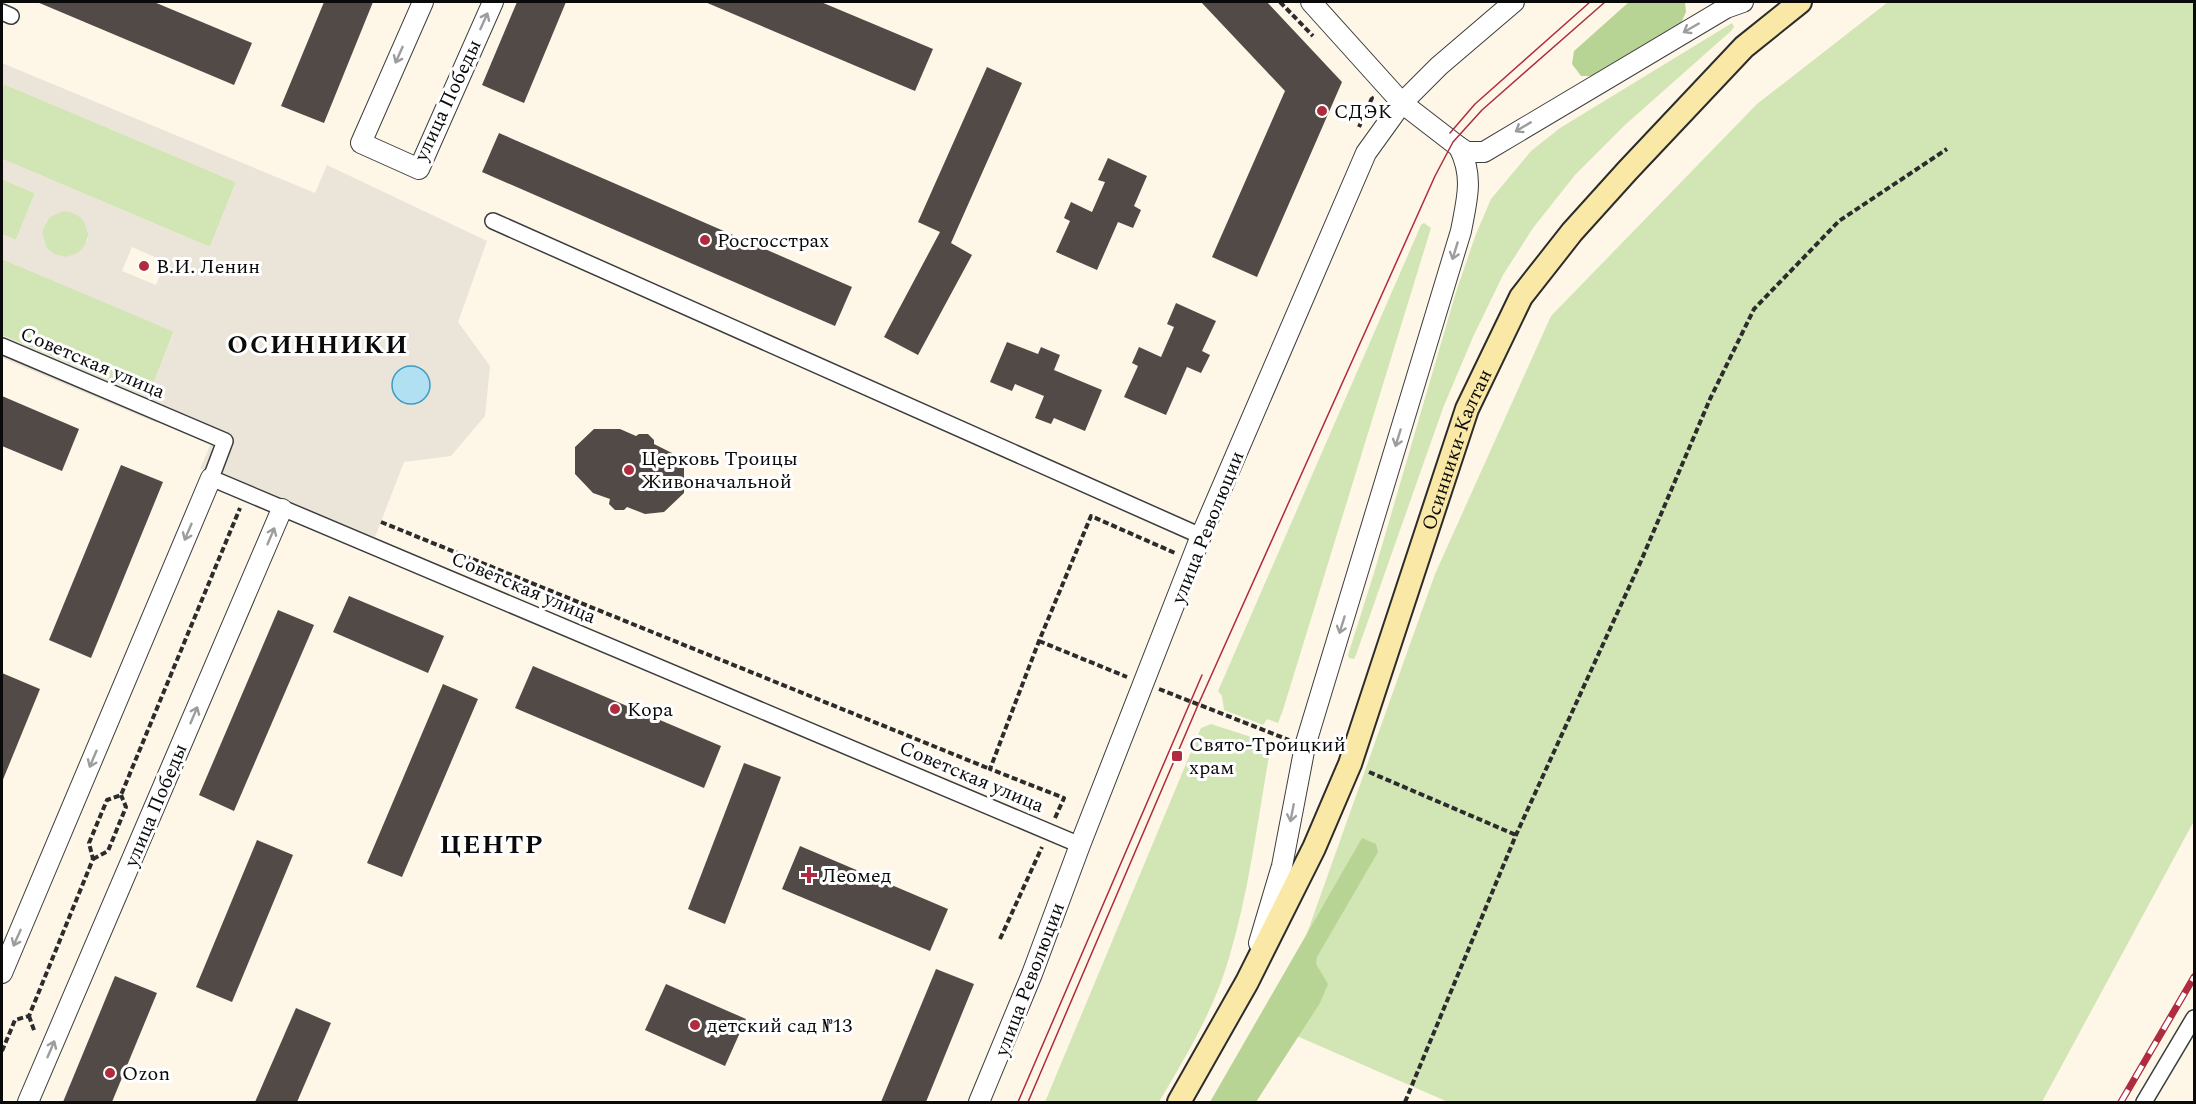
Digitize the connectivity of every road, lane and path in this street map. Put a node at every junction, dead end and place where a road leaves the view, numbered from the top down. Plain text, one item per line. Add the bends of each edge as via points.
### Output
1 (423, 2) edge
2 (493, 2) edge
3 (1280, 2) edge
4 (1311, 2) edge
5 (1514, 2) edge
6 (1743, 2) edge
7 (1800, 2) edge
8 (1318, 42) dead end
9 (1364, 90) dead end
10 (1402, 103) junction
11 (1358, 130) dead end
12 (1460, 147) junction
13 (1947, 149) dead end
14 (493, 221) dead end
15 (2, 346) edge
16 (211, 478) junction
17 (246, 493) junction
18 (282, 509) junction
19 (381, 522) dead end
20 (1194, 532) junction
21 (1039, 641) junction
22 (1145, 684) junction
23 (1305, 746) junction
24 (1350, 764) junction
25 (990, 769) junction
26 (121, 795) junction
27 (1049, 832) junction
28 (1516, 836) junction
29 (1080, 845) junction
30 (93, 859) junction
31 (1000, 939) dead end
32 (2, 973) edge
33 (1246, 982) junction
34 (2191, 1024) edge
35 (2, 1052) edge
36 (28, 1102) edge
37 (979, 1102) edge
38 (1179, 1102) edge
39 (1405, 1102) edge
40 (2144, 1102) edge

1 -> 2 street, улица Победы via 361,143 419,169
3 - 8 path
4 - 10 street
5 - 10 street, улица Революции
6 -> 12 street via 1726,8 1484,152 1467,152
7 - 24 main road, Осинники-Калтан via 1744,47 1572,232 1521,297 1467,410
9 - 11 path via 1372,98
10 - 12 street
10 - 20 street, улица Революции via 1366,153
12 -> 23 street via 1469,176 1461,231
13 - 28 path via 1839,221 1754,309 1710,399
14 - 20 street
15 - 16 street, Советская улица via 225,441
16 - 17 street, Советская улица
16 -> 32 street
17 - 18 street, Советская улица
17 - 26 path
18 - 27 street, Советская улица
36 -> 18 street, улица Победы
19 - 25 path
20 - 21 path via 1180,555 1091,516
20 - 22 street, улица Революции
21 - 22 path
21 - 25 path
22 - 23 path
22 - 29 street, улица Революции
23 -> 33 street via 1282,866
24 - 28 path
24 - 33 main road, Осинники-Калтан via 1314,848
25 - 27 path via 1064,798
26 - 30 path via 126,807 108,851
26 - 30 path via 107,800 89,843
27 - 29 street, Советская улица
27 - 31 path
28 - 39 path
29 - 37 street, улица Революции
30 - 35 path via 29,1016 15,1020
33 - 38 main road, Осинники-Калтан
34 - 40 street

